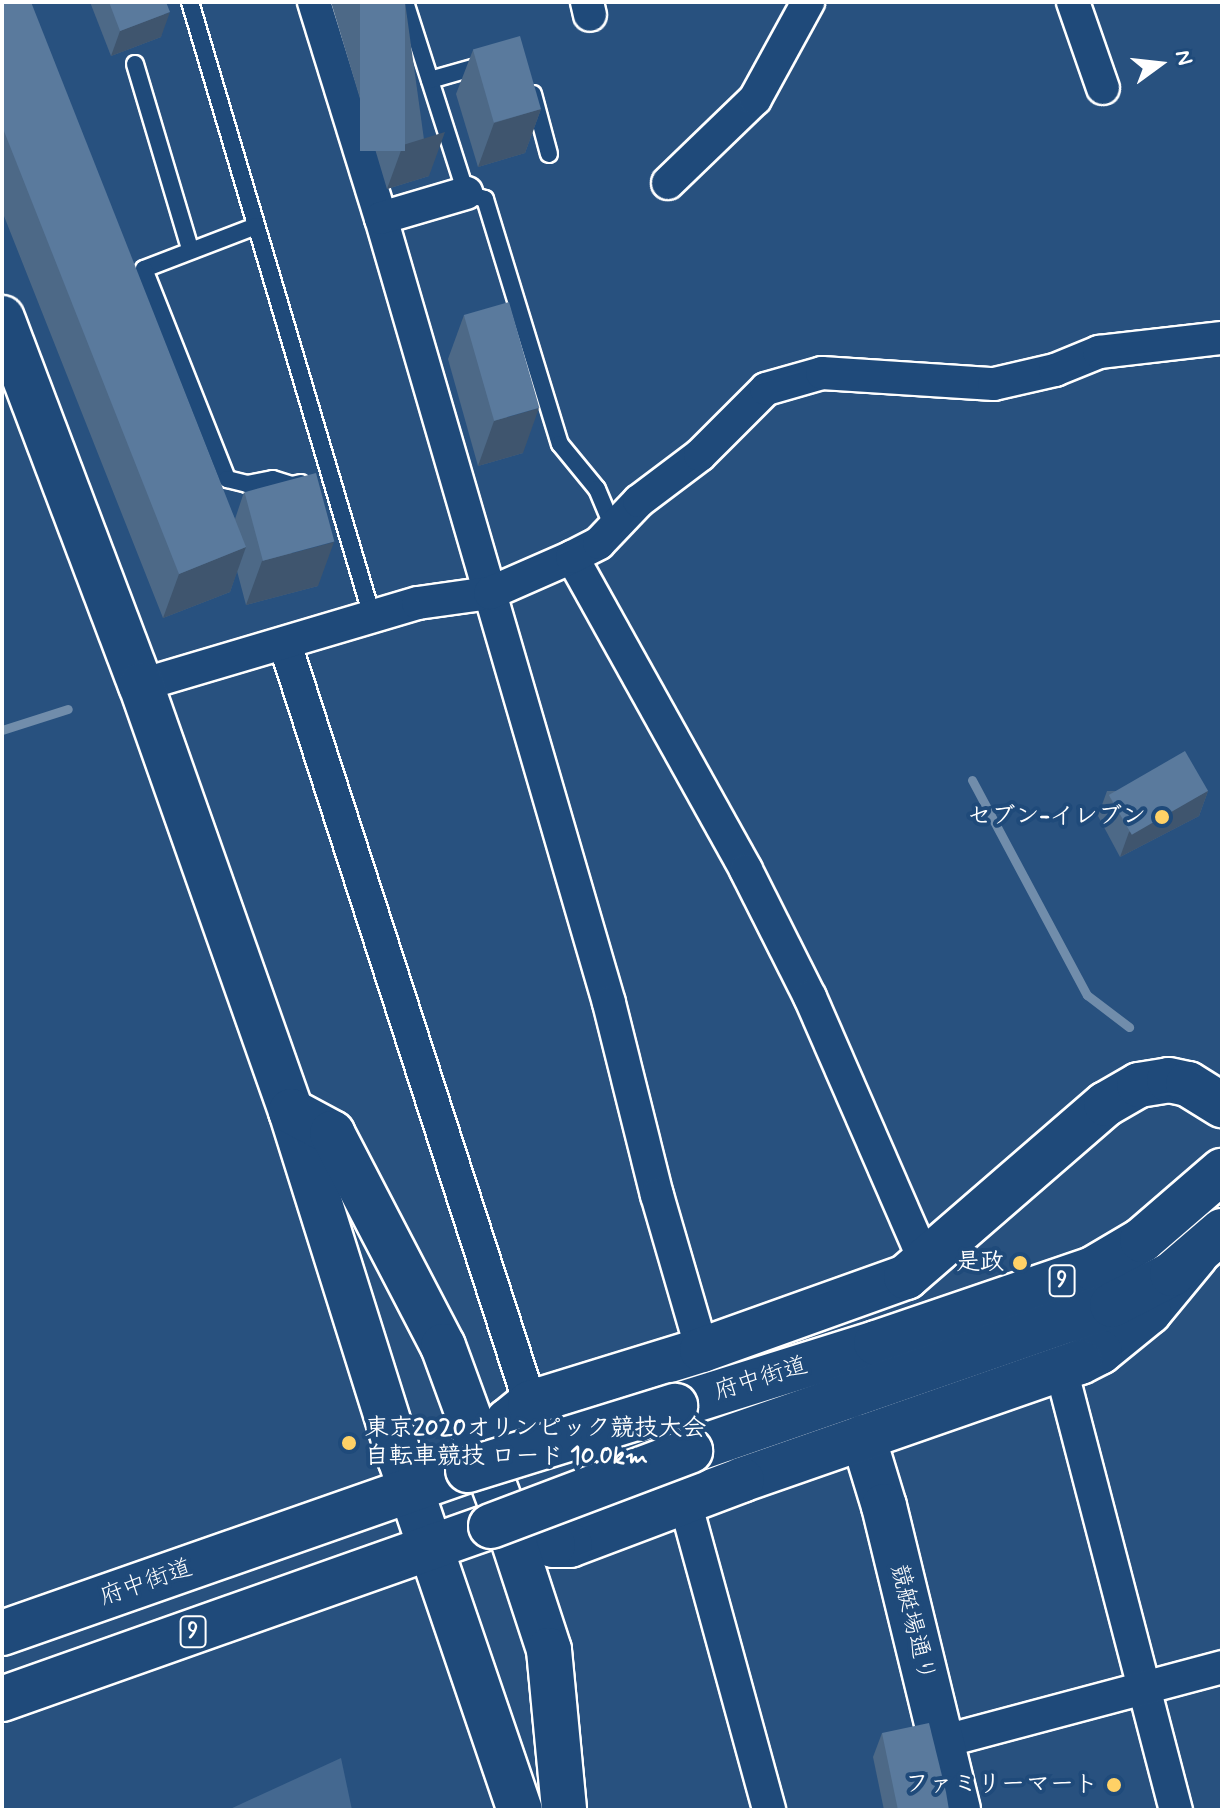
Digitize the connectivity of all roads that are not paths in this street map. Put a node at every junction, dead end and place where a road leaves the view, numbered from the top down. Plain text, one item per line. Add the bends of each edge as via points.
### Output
1 (190, 2) edge
2 (314, 2) edge
3 (405, 2) edge
4 (808, 2) edge
5 (1073, 2) edge
6 (507, 58) edge
7 (135, 64) dead end
8 (430, 80) junction
9 (530, 83) edge
10 (1103, 88) dead end
11 (549, 154) dead end
12 (668, 183) dead end
13 (466, 193) junction
14 (381, 218) junction
15 (256, 226) junction
16 (190, 249) junction
17 (2, 318) edge
18 (1222, 338) edge
19 (329, 475) junction
20 (613, 527) junction
21 (572, 557) junction
22 (490, 593) junction
23 (372, 616) junction
24 (285, 644) junction
25 (141, 685) junction
26 (1222, 1105) edge
27 (291, 1111) junction
28 (1222, 1171) edge
29 (1213, 1243) edge
30 (925, 1262) junction
31 (702, 1350) junction
32 (1061, 1369) junction
33 (457, 1387) junction
34 (519, 1412) junction
35 (863, 1437) junction
36 (478, 1470) junction
37 (410, 1490) junction
38 (685, 1502) junction
39 (498, 1520) junction
40 (570, 1545) junction
41 (431, 1548) junction
42 (533, 1603) junction
43 (2, 1633) edge
44 (1222, 1667) edge
45 (1144, 1688) junction
46 (2, 1699) edge
47 (941, 1742) junction
48 (520, 1810) edge
49 (564, 1810) edge
50 (769, 1810) edge
51 (958, 1810) edge
52 (1176, 1810) edge

1 - 15 lane
2 - 14 street
3 - 8 lane
4 - 12 street via 755,99
5 - 10 street
6 - 8 lane
7 - 16 lane
8 - 13 lane
9 - 11 lane
13 - 14 street
13 - 20 lane via 485,199 560,444 597,489
14 - 22 street
15 - 16 lane
15 - 19 lane
16 - 19 lane via 144,269 227,479 247,484 273,479 292,485
17 - 25 main road
18 - 20 street via 1099,352 1055,370 994,384 822,373 766,389 700,455
19 - 23 lane
20 - 21 street via 599,543
21 - 22 street
21 - 30 street via 746,870 810,997
22 - 23 street
22 - 31 street via 609,1003
23 - 24 street
24 - 25 street
24 - 34 street
25 - 27 main road
26 - 30 main road via 1188,1084 1169,1080 1122,1093
27 - 33 main road via 332,1133 443,1346
27 - 37 main road
28 - 36 main road, 府中街道 / 9, bridge via 1142,1240 1093,1269
29 - 32 main road via 1125,1334
29 - 39 main road, 府中街道 / 9, bridge via 1150,1286 1098,1310
30 - 31 main road via 906,1277
31 - 34 main road
32 - 35 main road
32 - 45 street
33 - 34 main road via 483,1413
33 - 36 main road
34 - 36 main road
35 - 38 main road
35 - 47 main road, 競艇場通り
36 - 37 main road, 府中街道 / 9
36 - 39 main road
37 - 41 main road
37 - 43 main road, 府中街道 / 9
38 - 40 main road
38 - 50 street
39 - 40 main road via 536,1540
39 - 41 main road, 府中街道 / 9
39 - 42 main road
40 - 42 main road via 551,1566
41 - 46 main road, 府中街道 / 9
41 - 48 main road
42 - 49 main road via 549,1650
44 - 45 street
45 - 47 street
45 - 52 street
47 - 51 main road, 競艇場通り

